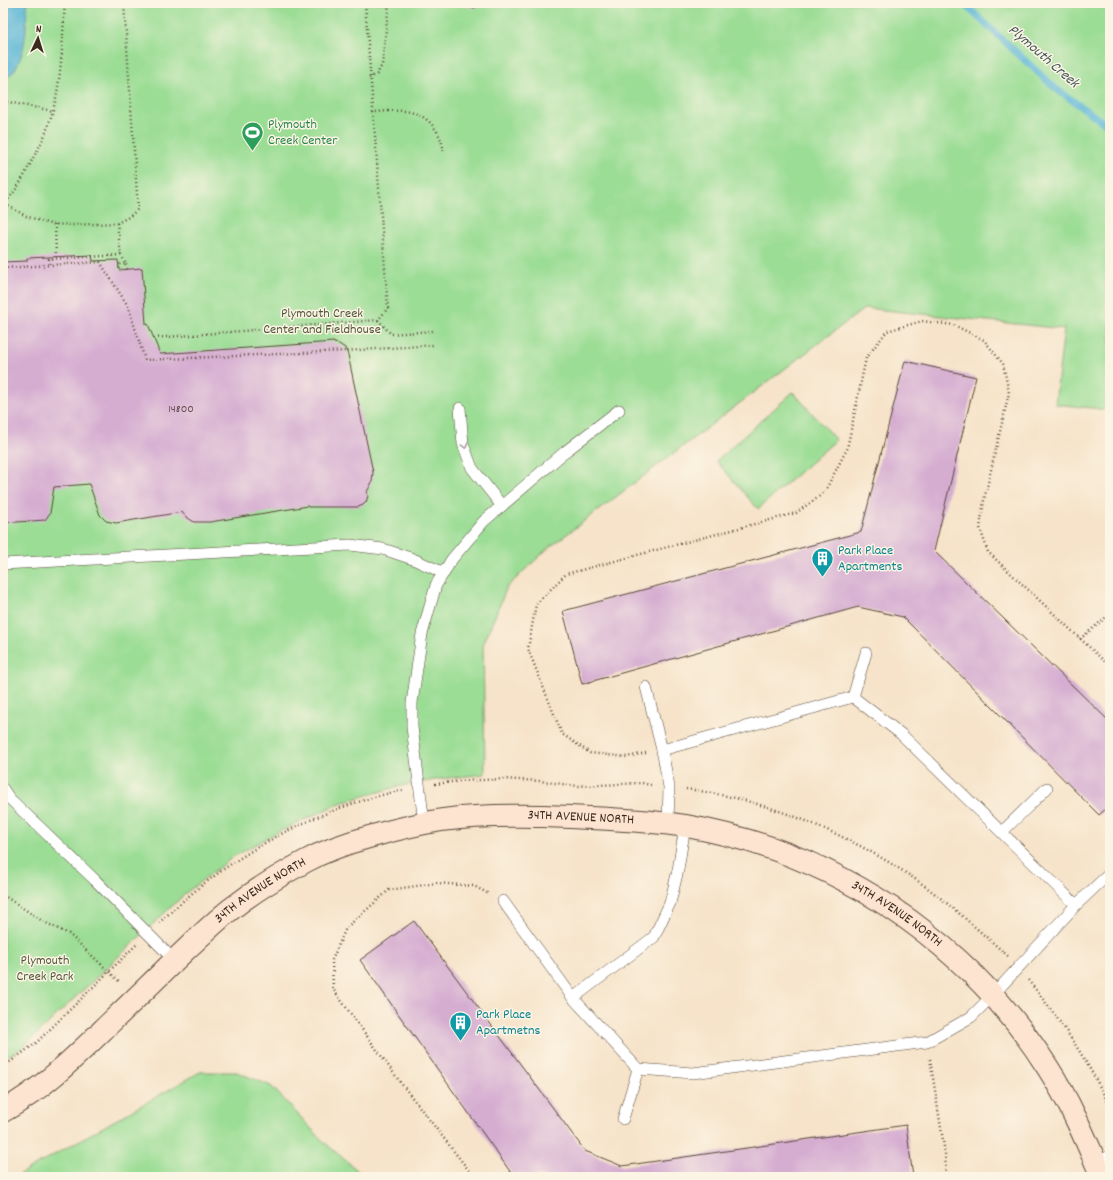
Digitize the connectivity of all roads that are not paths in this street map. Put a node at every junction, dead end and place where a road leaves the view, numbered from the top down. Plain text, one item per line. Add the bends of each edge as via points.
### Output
1 (460, 408) dead end
2 (619, 410) dead end
3 (502, 506) junction
4 (3, 564) edge
5 (444, 573) junction
6 (866, 653) dead end
7 (646, 687) dead end
8 (853, 697) junction
9 (662, 750) junction
10 (1047, 788) dead end
11 (3, 789) edge
12 (424, 824) junction
13 (677, 825) junction
14 (1002, 832) junction
15 (1110, 873) edge
16 (503, 901) road end
17 (1076, 905) junction
18 (175, 961) junction
19 (993, 995) junction
20 (573, 998) junction
21 (638, 1069) junction
22 (3, 1111) edge
23 (624, 1119) dead end
24 (1103, 1165) edge

1 -> 3 lane via 463,444 472,468
2 - 3 lane
3 - 5 lane via 484,520 452,559
4 - 5 lane via 350,545 384,549
5 - 12 lane via 436,585 422,634 412,703 412,727
6 - 8 lane
7 - 9 lane
8 - 9 lane
8 - 14 lane via 901,734
9 - 13 lane
10 - 14 lane
11 - 18 lane via 9,798
12 - 13 street, 34TH AVENUE NORTH via 492,816 556,816
12 - 18 street, 34TH AVENUE NORTH via 392,830 339,846 308,860 231,909
13 - 19 street, 34TH AVENUE NORTH via 721,833 789,854 878,898 949,951
13 - 20 lane via 678,870 670,903 654,937
14 - 17 lane
15 - 17 lane
16 - 20 lane
17 - 19 lane
18 - 22 street, 34TH AVENUE NORTH via 45,1083
19 - 21 lane via 971,1017 927,1042 693,1073
19 - 24 street, 34TH AVENUE NORTH via 1027,1036 1049,1069
20 - 21 lane
21 - 23 lane

